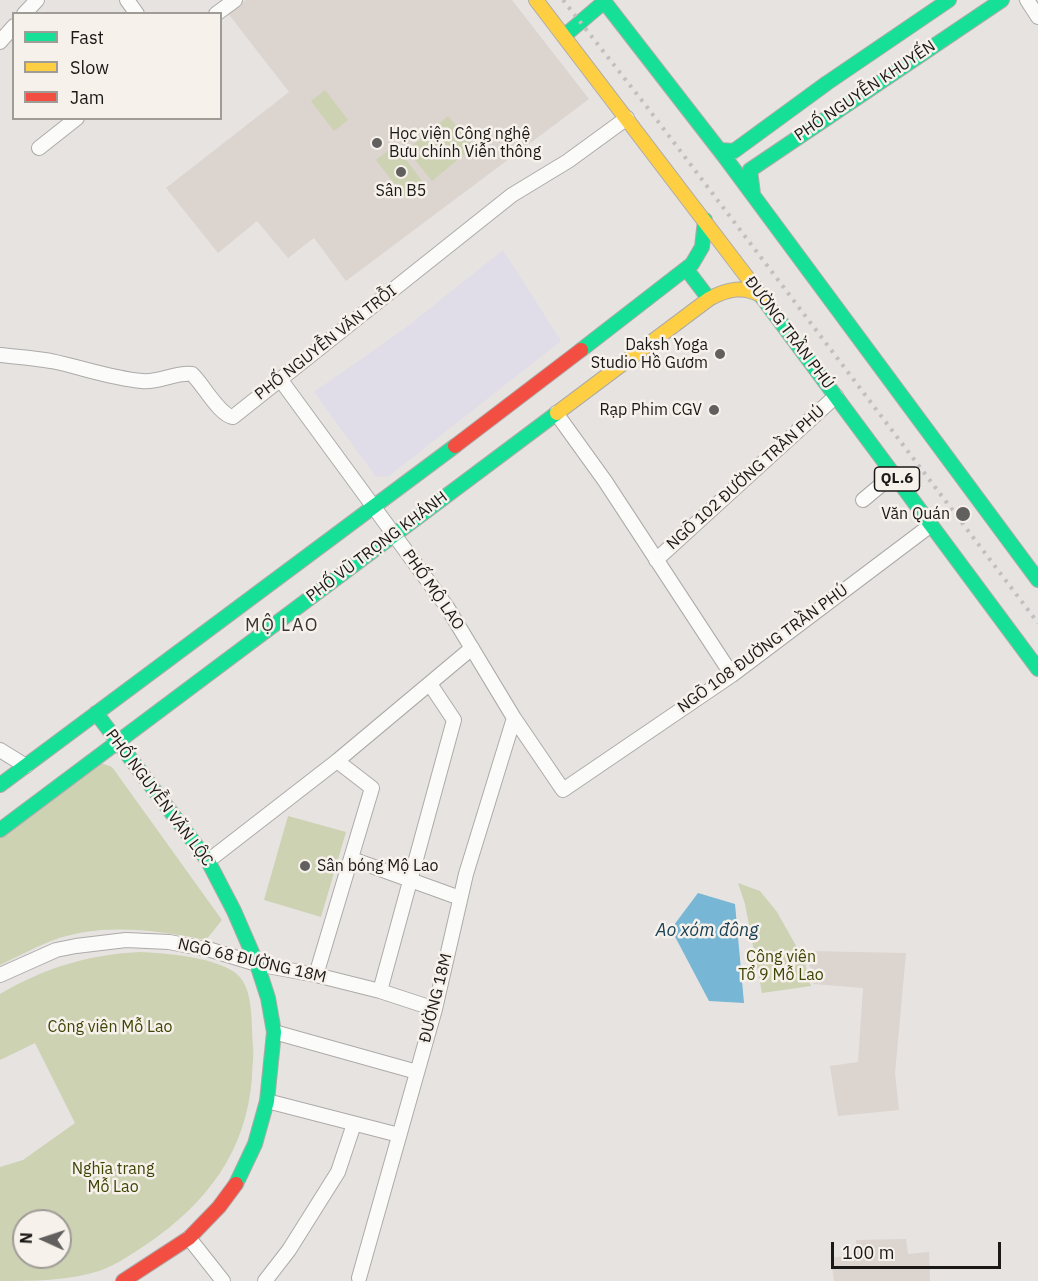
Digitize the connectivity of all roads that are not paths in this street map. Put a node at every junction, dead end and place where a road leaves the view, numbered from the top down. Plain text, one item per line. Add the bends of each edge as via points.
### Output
1 (36, 0) edge
2 (235, 0) edge
3 (536, 0) edge
4 (949, 0) edge
5 (1002, 0) edge
6 (1027, 0) edge
7 (604, 1) edge
8 (26, 12) edge
9 (219, 12) edge
10 (1038, 17) edge
11 (12, 28) edge
12 (564, 36) junction
13 (0, 42) edge
14 (627, 118) junction
15 (74, 120) edge
16 (752, 138) junction
17 (39, 148) dead end
18 (720, 150) junction
19 (768, 157) junction
20 (753, 195) junction
21 (705, 220) junction
22 (687, 270) junction
23 (762, 296) junction
24 (709, 299) junction
25 (0, 355) edge
26 (280, 379) junction
27 (836, 396) junction
28 (556, 413) junction
29 (894, 474) junction
30 (863, 500) dead end
31 (374, 505) junction
32 (931, 525) junction
33 (394, 535) junction
34 (656, 560) junction
35 (1038, 580) edge
36 (472, 648) junction
37 (1036, 662) edge
38 (732, 675) junction
39 (430, 684) junction
40 (96, 713) junction
41 (514, 718) junction
42 (117, 742) junction
43 (0, 750) edge
44 (337, 761) junction
45 (26, 766) junction
46 (593, 770) joint
47 (0, 785) edge
48 (0, 830) edge
49 (352, 859) junction
50 (208, 861) junction
51 (411, 880) junction
52 (460, 898) junction
53 (257, 964) junction
54 (0, 975) edge
55 (316, 975) junction
56 (380, 991) junction
57 (435, 1009) junction
58 (274, 1032) junction
59 (417, 1072) junction
60 (267, 1101) junction
61 (354, 1124) junction
62 (399, 1135) junction
63 (189, 1238) junction
64 (358, 1280) edge
65 (123, 1281) edge
66 (223, 1281) edge
67 (264, 1281) edge

1 - 8 street
2 - 9 street
3 - 12 main road, ĐƯỜNG TRẦN PHÚ / QL.6
4 - 16 main road, PHỐ NGUYỄN KHUYẾN
5 - 19 main road, PHỐ NGUYỄN KHUYẾN
6 - 10 street
7 - 12 main road
7 - 18 main road
11 - 13 street
12 - 14 main road, ĐƯỜNG TRẦN PHÚ / QL.6
14 - 21 main road, ĐƯỜNG TRẦN PHÚ / QL.6
14 - 26 street, PHỐ NGUYỄN VĂN TRỖI via 512,195
15 - 17 street
16 - 18 main road, PHỐ NGUYỄN KHUYẾN via 734,151
16 - 19 main road
18 - 20 main road
19 - 20 main road, PHỐ NGUYỄN KHUYẾN via 750,170
20 - 35 main road
21 - 22 main road, PHỐ VŨ TRỌNG KHÁNH via 704,244 697,261
21 - 23 main road, ĐƯỜNG TRẦN PHÚ / QL.6
22 - 24 main road
22 - 31 main road, PHỐ VŨ TRỌNG KHÁNH
23 - 24 main road, PHỐ VŨ TRỌNG KHÁNH via 754,290 742,289
23 - 27 main road, ĐƯỜNG TRẦN PHÚ / QL.6
24 - 28 main road, PHỐ VŨ TRỌNG KHÁNH
25 - 26 street, PHỐ NGUYỄN VĂN TRỖI via 51,361 141,381 192,374 227,417 233,417
26 - 31 street, PHỐ MỘ LAO
27 - 29 main road, ĐƯỜNG TRẦN PHÚ / QL.6
27 - 34 street, NGÕ 102 ĐƯỜNG TRẦN PHÚ
28 - 33 main road, PHỐ VŨ TRỌNG KHÁNH
28 - 34 street, NGÕ 102 ĐƯỜNG TRẦN PHÚ
29 - 30 street
29 - 32 main road, ĐƯỜNG TRẦN PHÚ / QL.6
31 - 33 street, PHỐ MỘ LAO
31 - 40 main road, PHỐ VŨ TRỌNG KHÁNH
32 - 37 main road, ĐƯỜNG TRẦN PHÚ / QL.6
32 - 38 street, NGÕ 108 ĐƯỜNG TRẦN PHÚ
33 - 36 street, PHỐ MỘ LAO
33 - 42 main road, PHỐ VŨ TRỌNG KHÁNH
34 - 38 street, NGÕ 102 ĐƯỜNG TRẦN PHÚ
36 - 39 street
36 - 41 street, PHỐ MỘ LAO
38 - 46 street, NGÕ 108 ĐƯỜNG TRẦN PHÚ
39 - 44 street
39 - 51 street via 454,720
40 - 42 main road, PHỐ NGUYỄN VĂN LỘC
40 - 45 main road, PHỐ VŨ TRỌNG KHÁNH
41 - 46 street, PHỐ MỘ LAO via 563,790
41 - 52 street, ĐƯỜNG 18M
42 - 48 main road, PHỐ VŨ TRỌNG KHÁNH
42 - 50 main road, PHỐ NGUYỄN VĂN LỘC
43 - 45 street
44 - 49 street via 372,788
44 - 50 street
45 - 47 main road, PHỐ VŨ TRỌNG KHÁNH
49 - 51 street
49 - 55 street
50 - 53 main road, PHỐ NGUYỄN VĂN LỘC
51 - 52 street
51 - 56 street
52 - 57 street, ĐƯỜNG 18M
53 - 54 street, NGÕ 68 ĐƯỜNG 18M via 169,942 100,941 56,950
53 - 55 street, NGÕ 68 ĐƯỜNG 18M
53 - 58 main road, PHỐ NGUYỄN VĂN LỘC
55 - 56 street, NGÕ 68 ĐƯỜNG 18M
56 - 57 street, NGÕ 68 ĐƯỜNG 18M
57 - 59 street, ĐƯỜNG 18M
58 - 59 street
58 - 60 main road, PHỐ NGUYỄN VĂN LỘC
59 - 62 street, ĐƯỜNG 18M
60 - 61 street
60 - 63 main road, PHỐ NGUYỄN VĂN LỘC via 240,1178 219,1208
61 - 62 street
61 - 67 street via 338,1172 290,1250
62 - 64 street, ĐƯỜNG 18M
63 - 65 main road, PHỐ NGUYỄN VĂN LỘC
63 - 66 street

